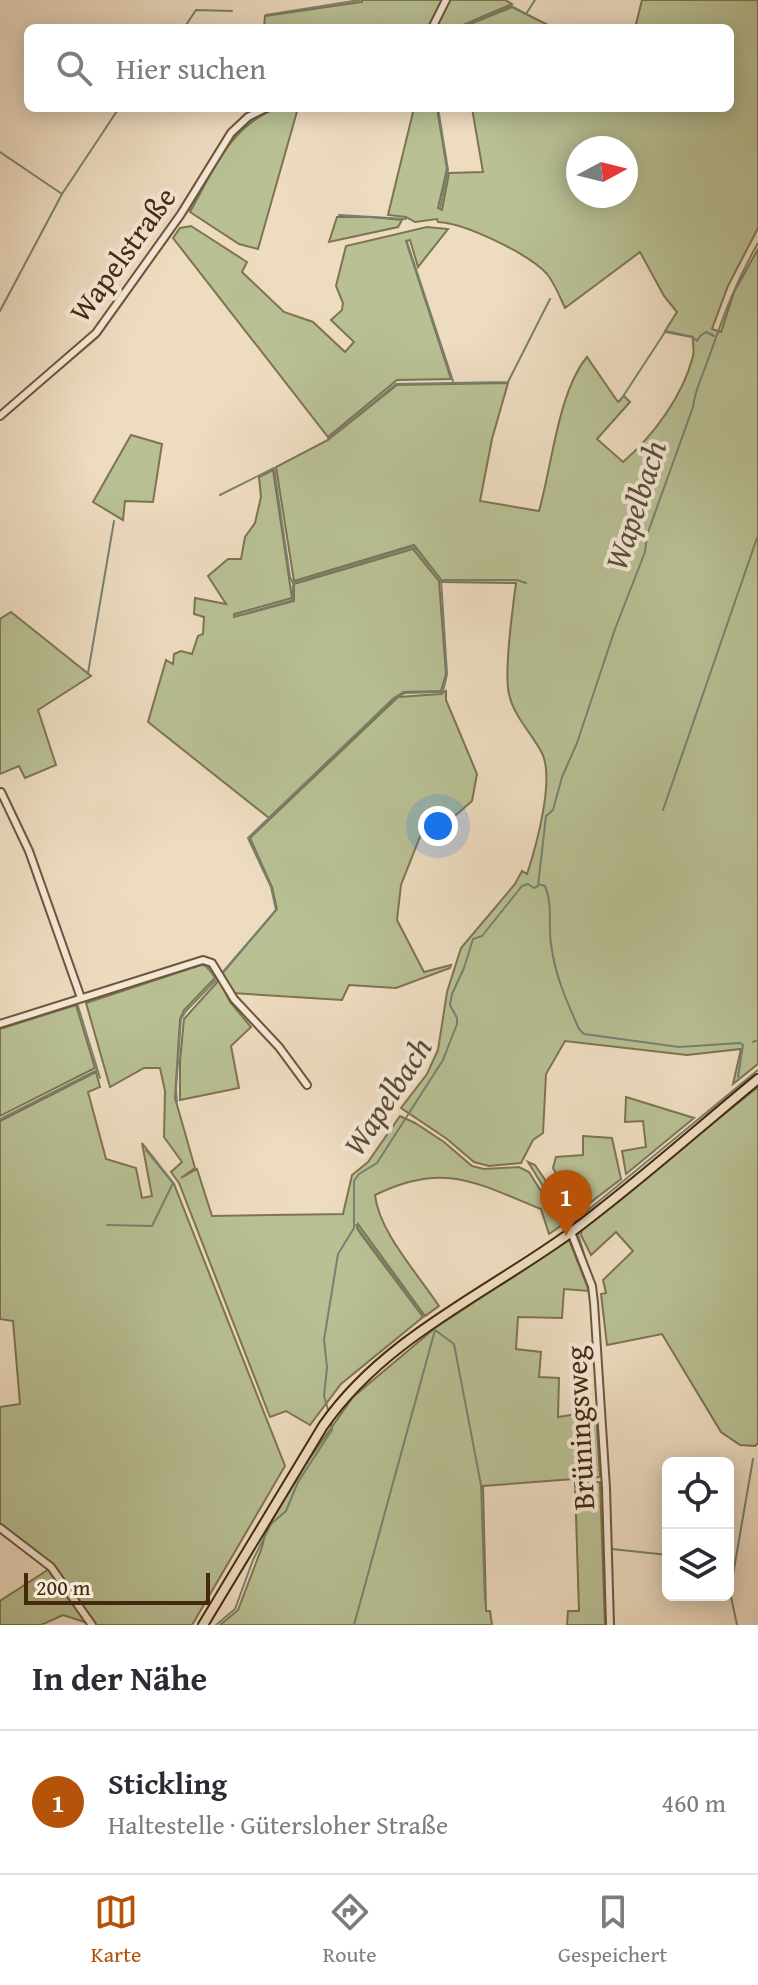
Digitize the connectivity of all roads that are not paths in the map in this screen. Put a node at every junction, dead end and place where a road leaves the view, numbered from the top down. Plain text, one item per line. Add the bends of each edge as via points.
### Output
1 (446, 0) edge
2 (434, 24) edge
3 (258, 112) edge
4 (0, 416) edge
5 (1, 792) edge
6 (81, 998) junction
7 (0, 1024) edge
8 (758, 1079) edge
9 (307, 1085) dead end
10 (571, 1232) junction
11 (0, 1528) edge
12 (92, 1625) edge
13 (203, 1625) edge
14 (610, 1625) edge

1 - 2 street
3 - 4 street, Wapelstraße via 231,133 96,333
5 - 6 street via 21,830
6 - 7 street
6 - 9 street via 207,960
8 - 10 main road
10 - 13 main road via 440,1317 338,1403
10 - 14 street, Brüningsweg via 594,1303
11 - 12 street via 51,1567

